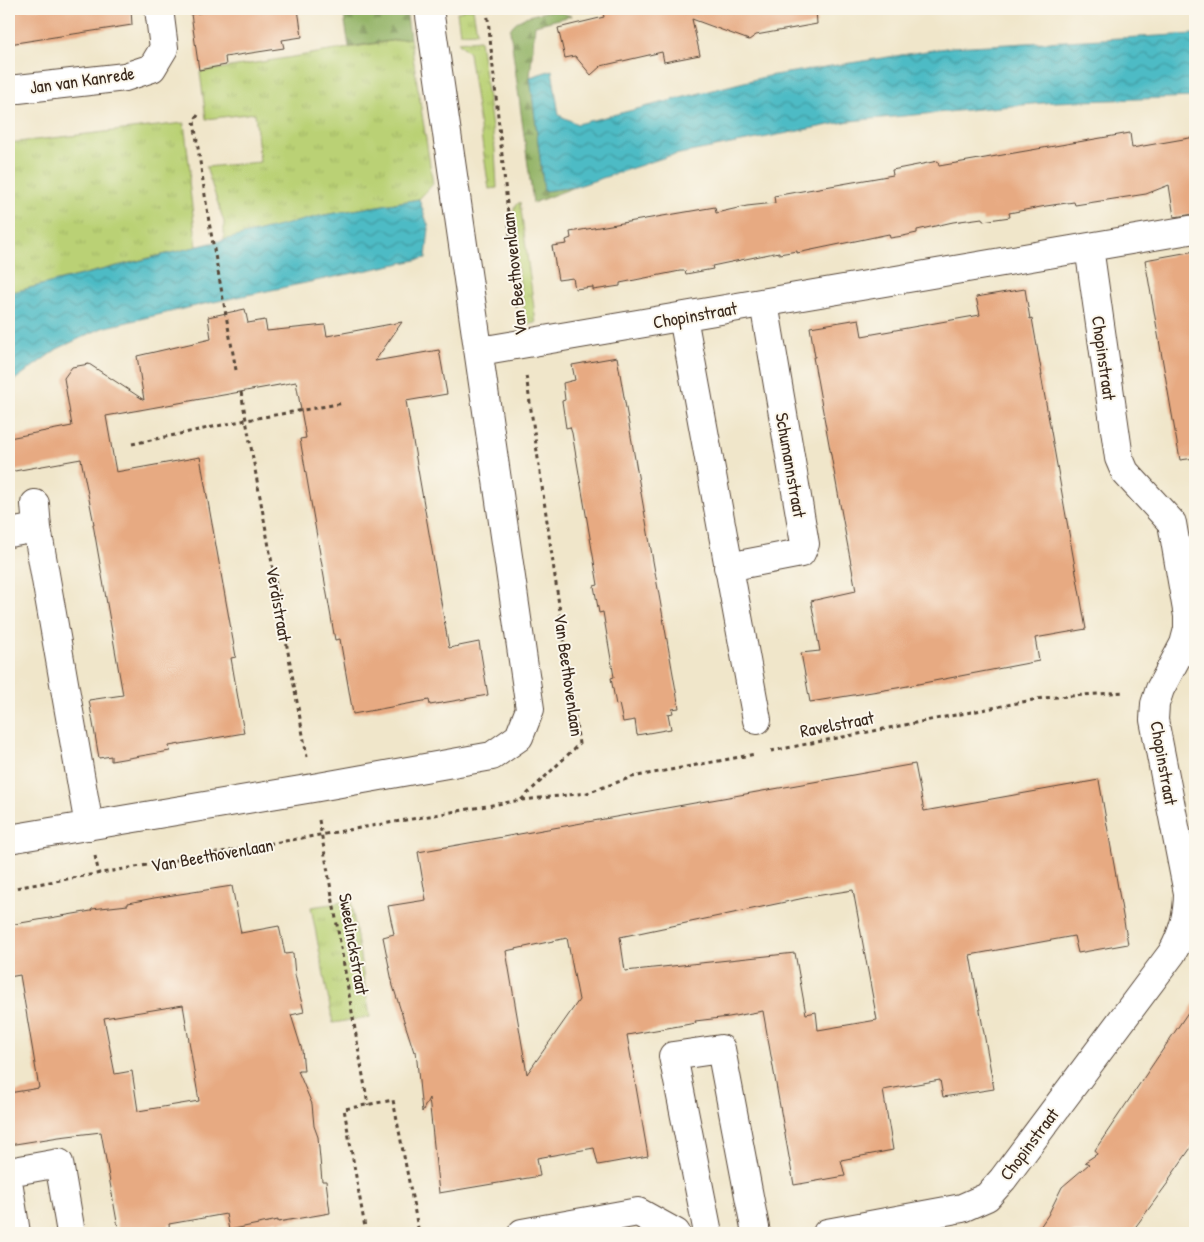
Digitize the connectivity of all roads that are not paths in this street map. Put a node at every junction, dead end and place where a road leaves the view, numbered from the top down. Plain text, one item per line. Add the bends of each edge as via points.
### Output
1 (159, 9) edge
2 (429, 9) edge
3 (9, 90) edge
4 (1195, 229) edge
5 (1088, 247) junction
6 (764, 303) junction
7 (683, 317) junction
8 (480, 351) junction
9 (9, 532) edge
10 (728, 567) junction
11 (757, 720) dead end
12 (89, 826) junction
13 (9, 839) edge
14 (9, 1172) edge
15 (9, 1187) edge
16 (16, 1233) edge
17 (71, 1233) edge
18 (522, 1233) edge
19 (676, 1233) edge
20 (708, 1233) edge
21 (756, 1233) edge
22 (827, 1233) edge

1 - 3 street, Jan van Kanrede via 164,48 152,68 125,76
2 - 8 street
4 - 5 street, Chopinstraat
5 - 6 street, Chopinstraat
5 - 22 street, Chopinstraat via 1119,458 1125,472 1172,523 1188,616 1184,644 1160,689 1154,720 1188,893 1185,926 1172,953 987,1197 962,1208
6 - 7 street, Chopinstraat
6 - 10 street, Schumannstraat via 805,544 802,553
7 - 8 street, Chopinstraat
7 - 10 street
8 - 12 street via 530,709 519,737 492,756
9 - 12 street via 36,516
10 - 11 street
12 - 13 street
14 - 17 street via 59,1164
15 - 16 street
18 - 19 street via 638,1212
20 - 21 street via 673,1056 721,1048

